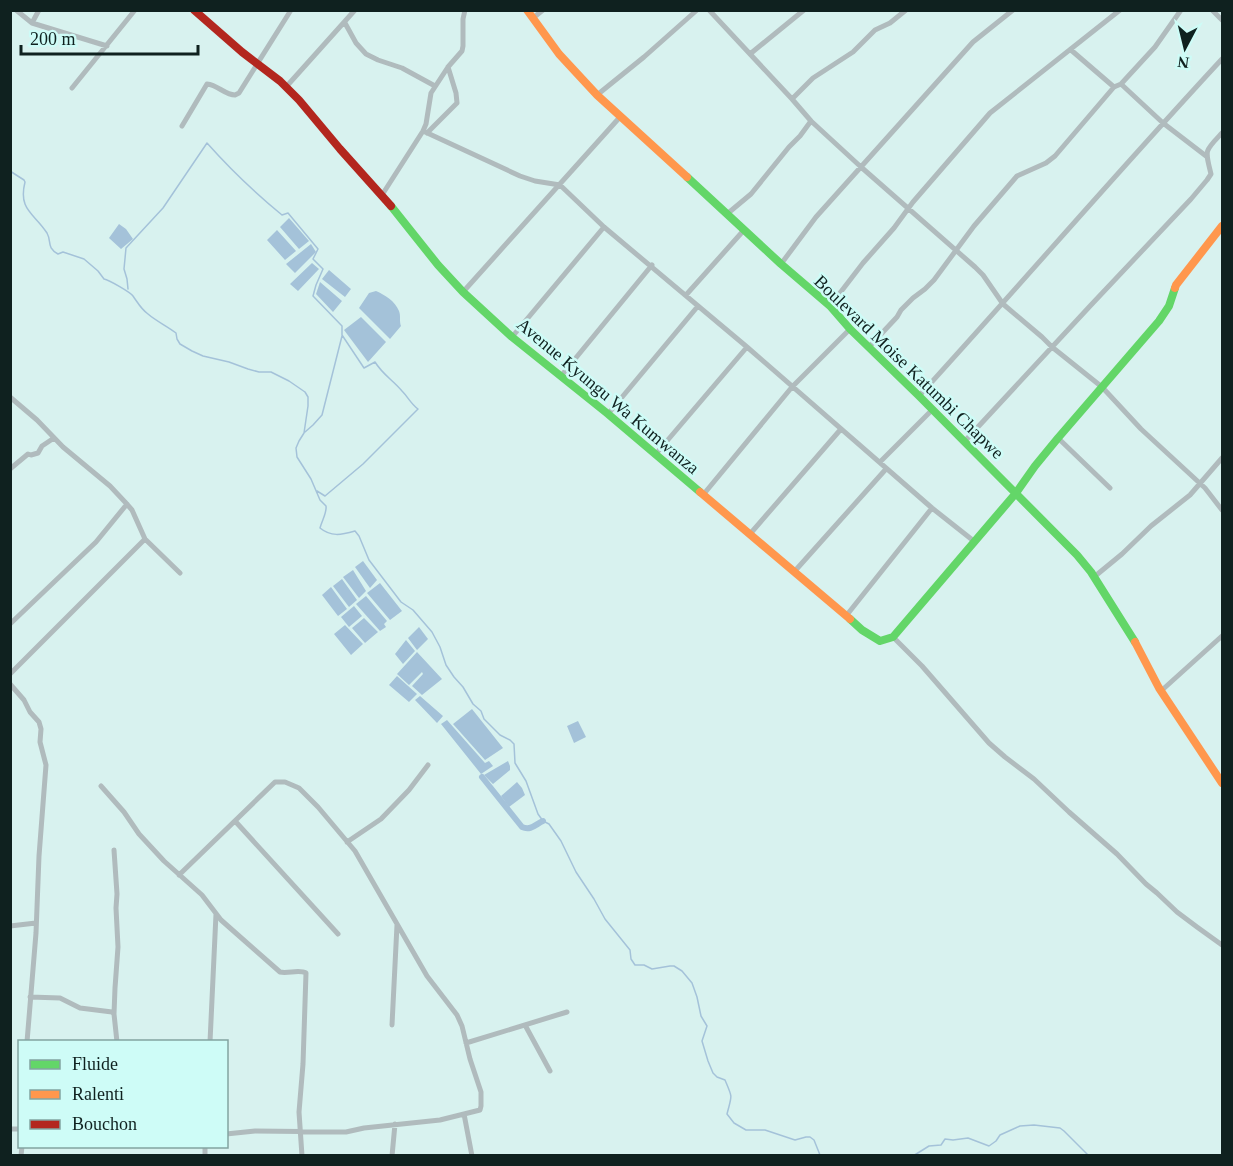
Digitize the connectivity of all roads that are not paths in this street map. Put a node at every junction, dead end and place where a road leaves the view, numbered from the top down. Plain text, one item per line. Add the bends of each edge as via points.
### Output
1 (16, 10) edge
2 (39, 10) edge
3 (135, 10) edge
4 (194, 10) edge
5 (291, 10) edge
6 (355, 10) edge
7 (465, 10) edge
8 (527, 10) edge
9 (543, 10) edge
10 (697, 10) edge
11 (709, 10) edge
12 (804, 10) edge
13 (906, 10) edge
14 (1013, 10) edge
15 (1120, 10) edge
16 (1181, 10) edge
17 (1212, 10) edge
18 (533, 18) junction
19 (1222, 20) edge
20 (32, 23) junction
21 (345, 23) junction
22 (107, 46) junction
23 (1071, 50) junction
24 (750, 54) junction
25 (1222, 59) edge
26 (257, 62) junction
27 (448, 67) junction
28 (1120, 84) junction
29 (435, 86) junction
30 (286, 87) junction
31 (1114, 87) junction
32 (72, 88) dead end
33 (597, 95) junction
34 (792, 99) junction
35 (620, 117) junction
36 (811, 121) junction
37 (1163, 123) junction
38 (182, 126) dead end
39 (425, 132) junction
40 (1222, 133) edge
41 (1206, 156) junction
42 (861, 167) junction
43 (560, 185) junction
44 (382, 195) junction
45 (908, 209) junction
46 (727, 214) junction
47 (1222, 226) edge
48 (604, 227) junction
49 (744, 230) junction
50 (955, 251) junction
51 (781, 264) junction
52 (652, 265) junction
53 (464, 292) junction
54 (686, 295) junction
55 (1003, 304) junction
56 (698, 306) junction
57 (830, 306) junction
58 (850, 329) junction
59 (512, 337) junction
60 (747, 346) junction
61 (868, 347) junction
62 (1052, 347) junction
63 (561, 376) junction
64 (792, 387) junction
65 (1102, 387) junction
66 (919, 396) junction
67 (10, 397) edge
68 (932, 410) junction
69 (608, 414) junction
70 (841, 429) junction
71 (54, 438) junction
72 (1058, 438) junction
73 (964, 442) junction
74 (655, 455) junction
75 (1222, 458) edge
76 (880, 462) junction
77 (10, 469) edge
78 (886, 469) junction
79 (1200, 484) junction
80 (1110, 488) dead end
81 (1016, 493) junction
82 (703, 495) junction
83 (127, 504) junction
84 (932, 508) junction
85 (1222, 510) edge
86 (750, 534) junction
87 (145, 539) junction
88 (975, 542) junction
89 (795, 572) junction
90 (180, 573) dead end
91 (1094, 577) junction
92 (846, 616) junction
93 (10, 624) edge
94 (1222, 636) edge
95 (893, 637) junction
96 (10, 674) edge
97 (10, 684) edge
98 (1161, 691) junction
99 (428, 765) dead end
100 (1222, 782) edge
101 (101, 786) dead end
102 (235, 821) junction
103 (347, 842) junction
104 (114, 850) dead end
105 (179, 875) junction
106 (216, 914) junction
107 (36, 923) junction
108 (397, 924) junction
109 (10, 926) edge
110 (338, 934) dead end
111 (1222, 945) edge
112 (30, 997) junction
113 (567, 1012) dead end
114 (114, 1014) junction
115 (392, 1025) dead end
116 (525, 1025) junction
117 (27, 1040) edge
118 (117, 1040) edge
119 (210, 1040) edge
120 (466, 1043) junction
121 (550, 1071) dead end
122 (464, 1114) junction
123 (395, 1124) junction
124 (300, 1132) junction
125 (228, 1134) edge
126 (302, 1155) edge
127 (392, 1155) edge
128 (471, 1155) edge

1 - 20 street
2 - 20 street
3 - 22 street
4 - 26 street, Avenue Kyungu Wa Kumwanza
5 - 26 street
6 - 21 street
7 - 27 street via 464,46
8 - 18 street, Boulevard Moise Katumbi Chapwe
9 - 18 street
10 - 33 street
11 - 24 street
12 - 24 street
13 - 34 street via 813,78
14 - 42 street via 973,42
15 - 23 street
16 - 28 street via 1155,47
17 - 19 street
18 - 33 street, Boulevard Moise Katumbi Chapwe
20 - 22 street
21 - 29 street via 366,54
21 - 30 street
22 - 32 street
23 - 31 street
23 - 45 street via 990,113
24 - 34 street
25 - 37 street
26 - 30 street, Avenue Kyungu Wa Kumwanza
26 - 38 street via 235,95 209,84 205,86
27 - 29 street
27 - 39 street via 457,103
28 - 31 street
28 - 37 street
29 - 39 street
30 - 44 street, Avenue Kyungu Wa Kumwanza
31 - 50 street via 1055,156 1017,176
33 - 35 street, Boulevard Moise Katumbi Chapwe
34 - 36 street
35 - 43 street
35 - 46 street, Boulevard Moise Katumbi Chapwe
36 - 42 street
36 - 46 street via 751,194
37 - 41 street
37 - 55 street
39 - 43 street via 520,176
39 - 44 street
40 - 41 street
41 - 62 street via 1208,180
42 - 45 street
42 - 51 street
43 - 48 street
43 - 53 street
44 - 53 street, Avenue Kyungu Wa Kumwanza
45 - 50 street
45 - 57 street
46 - 49 street, Boulevard Moise Katumbi Chapwe
47 - 65 street via 1176,285 1159,321
48 - 52 street
48 - 59 street
49 - 51 street, Boulevard Moise Katumbi Chapwe
49 - 54 street
50 - 55 street via 983,275
50 - 61 street via 925,290
51 - 57 street, Boulevard Moise Katumbi Chapwe
52 - 54 street
52 - 63 street
53 - 59 street, Avenue Kyungu Wa Kumwanza
54 - 56 street
55 - 62 street
55 - 66 street
56 - 60 street
56 - 69 street
57 - 58 street, Boulevard Moise Katumbi Chapwe
58 - 61 street, Boulevard Moise Katumbi Chapwe
58 - 64 street
59 - 63 street, Avenue Kyungu Wa Kumwanza
60 - 64 street
60 - 74 street
61 - 66 street, Boulevard Moise Katumbi Chapwe
62 - 65 street
62 - 73 street
63 - 69 street, Avenue Kyungu Wa Kumwanza
64 - 70 street
64 - 82 street
65 - 72 street
65 - 79 street
66 - 68 street, Boulevard Moise Katumbi Chapwe
67 - 71 street
68 - 73 street, Boulevard Moise Katumbi Chapwe
68 - 76 street
69 - 74 street, Avenue Kyungu Wa Kumwanza
70 - 76 street
70 - 86 street
71 - 77 street via 38,453 28,454
71 - 83 street
72 - 80 street
72 - 81 street
73 - 81 street, Boulevard Moise Katumbi Chapwe
74 - 82 street, Avenue Kyungu Wa Kumwanza
75 - 79 street
76 - 78 street
78 - 84 street
78 - 89 street
79 - 85 street
79 - 91 street
81 - 88 street
81 - 91 street, Boulevard Moise Katumbi Chapwe
82 - 86 street, Avenue Kyungu Wa Kumwanza
83 - 87 street
83 - 93 street via 96,542
84 - 88 street
84 - 92 street
86 - 89 street, Avenue Kyungu Wa Kumwanza
87 - 90 street
87 - 96 street
88 - 95 street
89 - 92 street, Avenue Kyungu Wa Kumwanza
91 - 98 street, Boulevard Moise Katumbi Chapwe
92 - 95 street, Avenue Kyungu Wa Kumwanza via 880,641
94 - 98 street
95 - 111 street via 989,743 1034,779 1177,912
97 - 107 street via 39,722 46,765
98 - 100 street, Boulevard Moise Katumbi Chapwe
99 - 103 street via 381,819
101 - 105 street via 139,834
102 - 103 street via 275,782 285,782 299,788
102 - 105 street
102 - 110 street
103 - 108 street
104 - 114 street via 118,947
105 - 106 street
106 - 119 street
106 - 124 street via 280,972 306,973
107 - 109 street
107 - 112 street
108 - 115 street
108 - 120 street via 427,976 457,1015
112 - 114 street via 60,998 80,1008
112 - 117 street
113 - 116 street
114 - 118 street
116 - 120 street
116 - 121 street
120 - 122 street via 481,1092 481,1106 480,1110
122 - 123 street
122 - 128 street
123 - 124 street via 346,1132
123 - 127 street
124 - 125 street
124 - 126 street

